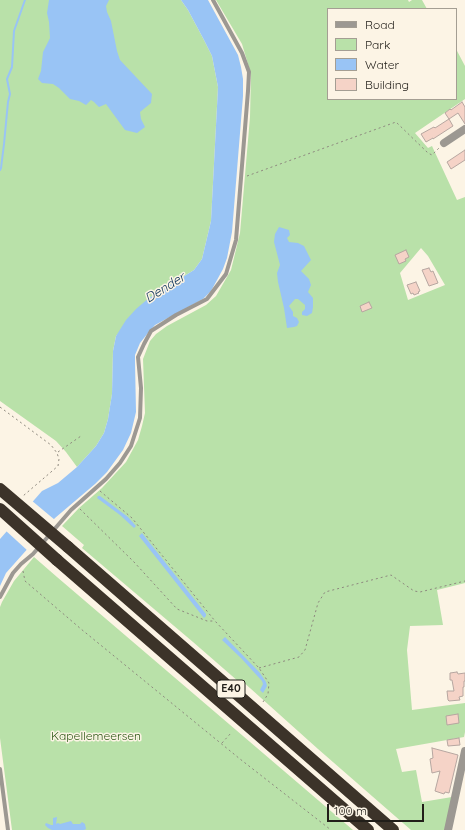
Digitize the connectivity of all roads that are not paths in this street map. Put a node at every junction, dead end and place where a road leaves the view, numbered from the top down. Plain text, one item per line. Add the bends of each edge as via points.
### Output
1 (213, 0) edge
2 (465, 129) edge
3 (444, 143) road end
4 (0, 489) edge
5 (0, 509) edge
6 (0, 597) edge
7 (465, 751) edge
8 (0, 769) edge
9 (8, 830) edge
10 (368, 830) edge
11 (393, 830) edge
12 (448, 830) edge

1 - 6 lane via 242,53 249,72 236,240 226,274 207,299 151,331 138,357 140,418 131,446 120,463 97,488 71,510 13,573
2 - 3 street
4 - 11 highway, E40, bridge
5 - 10 highway, E40, bridge
7 - 12 street
8 - 9 lane

